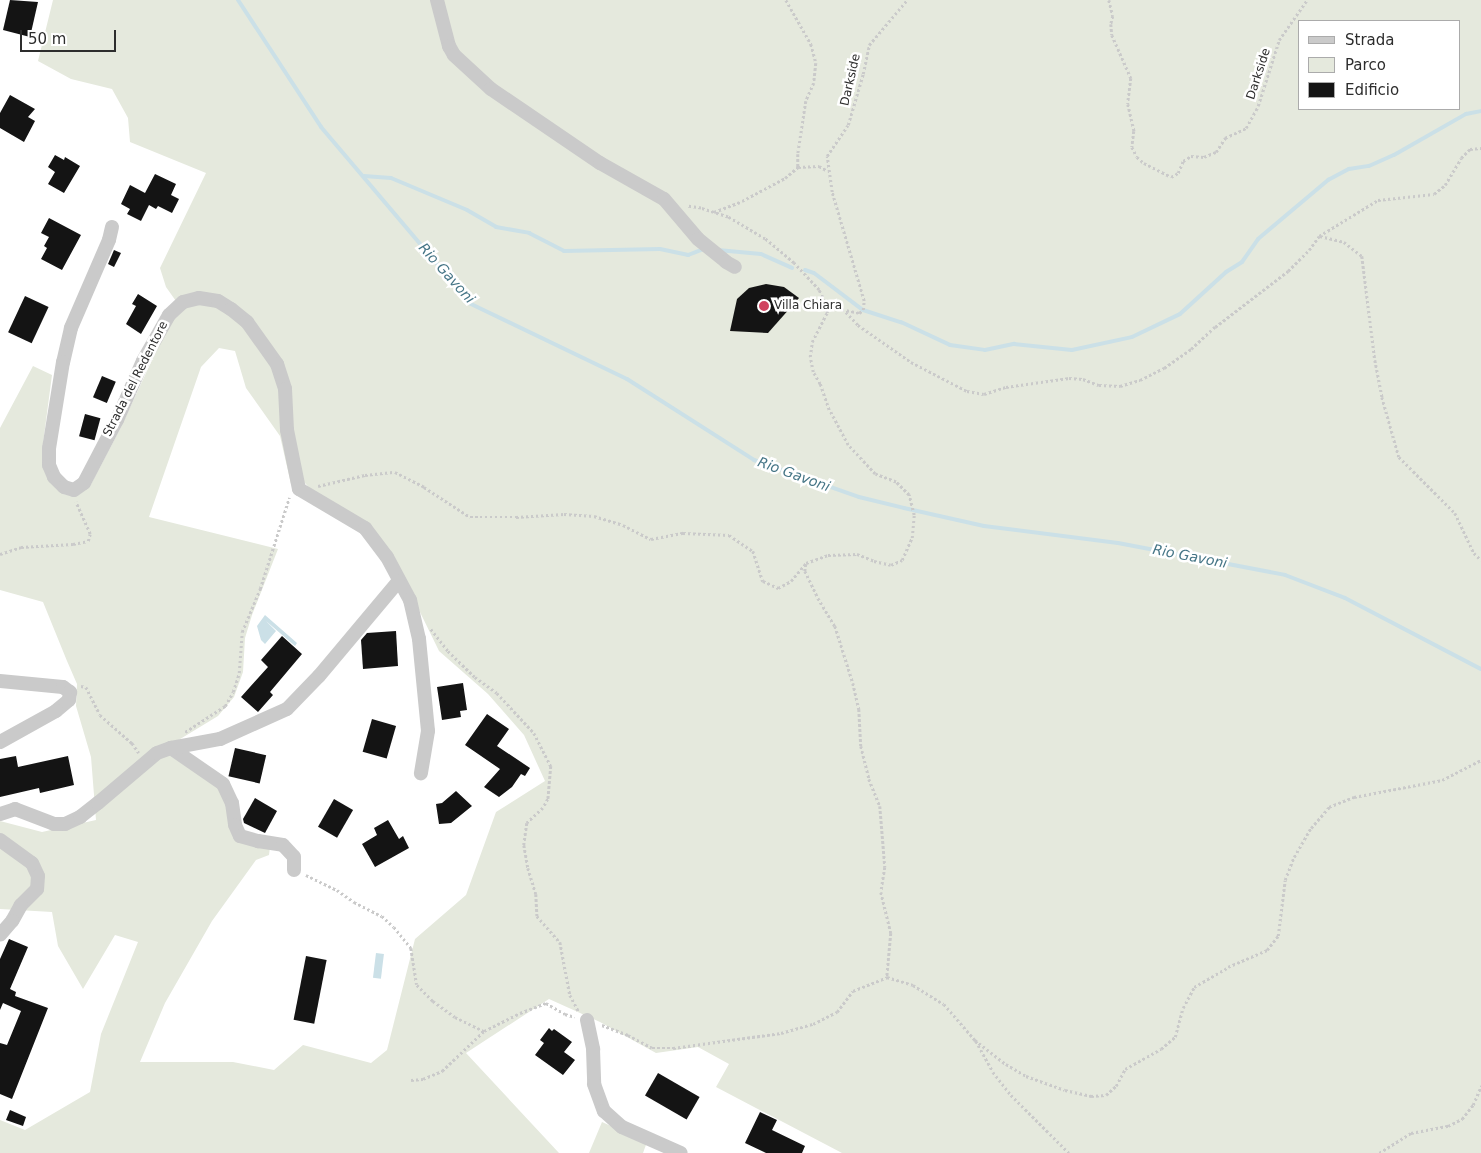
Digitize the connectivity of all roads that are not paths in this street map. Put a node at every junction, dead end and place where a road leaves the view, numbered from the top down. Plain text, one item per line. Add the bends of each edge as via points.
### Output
1 (437, 0) edge
2 (112, 227) dead end
3 (735, 267) dead end
4 (398, 582) junction
5 (0, 681) edge
6 (0, 742) edge
7 (171, 748) junction
8 (421, 773) dead end
9 (0, 814) edge
10 (0, 840) edge
11 (294, 870) road end
12 (0, 934) edge
13 (587, 1020) road end
14 (681, 1153) edge

1 - 3 street via 454,55 490,89 600,163 664,199 698,239
2 - 4 street, Strada del Redentore via 71,328 49,448 49,465 54,477 64,487 74,490 84,483 169,315 183,302 199,298 218,301 247,322 276,364 285,388 287,430 299,489 365,528 386,557
4 - 7 street via 287,709 220,739
4 - 8 street via 410,600 423,672 428,731
5 - 6 street via 63,688 70,692 69,700 56,711
7 - 9 street via 156,753 98,803 65,824 54,824 15,810
7 - 11 street via 223,784 232,803 240,836 283,845 294,857
10 - 12 street via 32,863 38,876 36,889
13 - 14 street via 593,1049 594,1084 604,1111 622,1127

